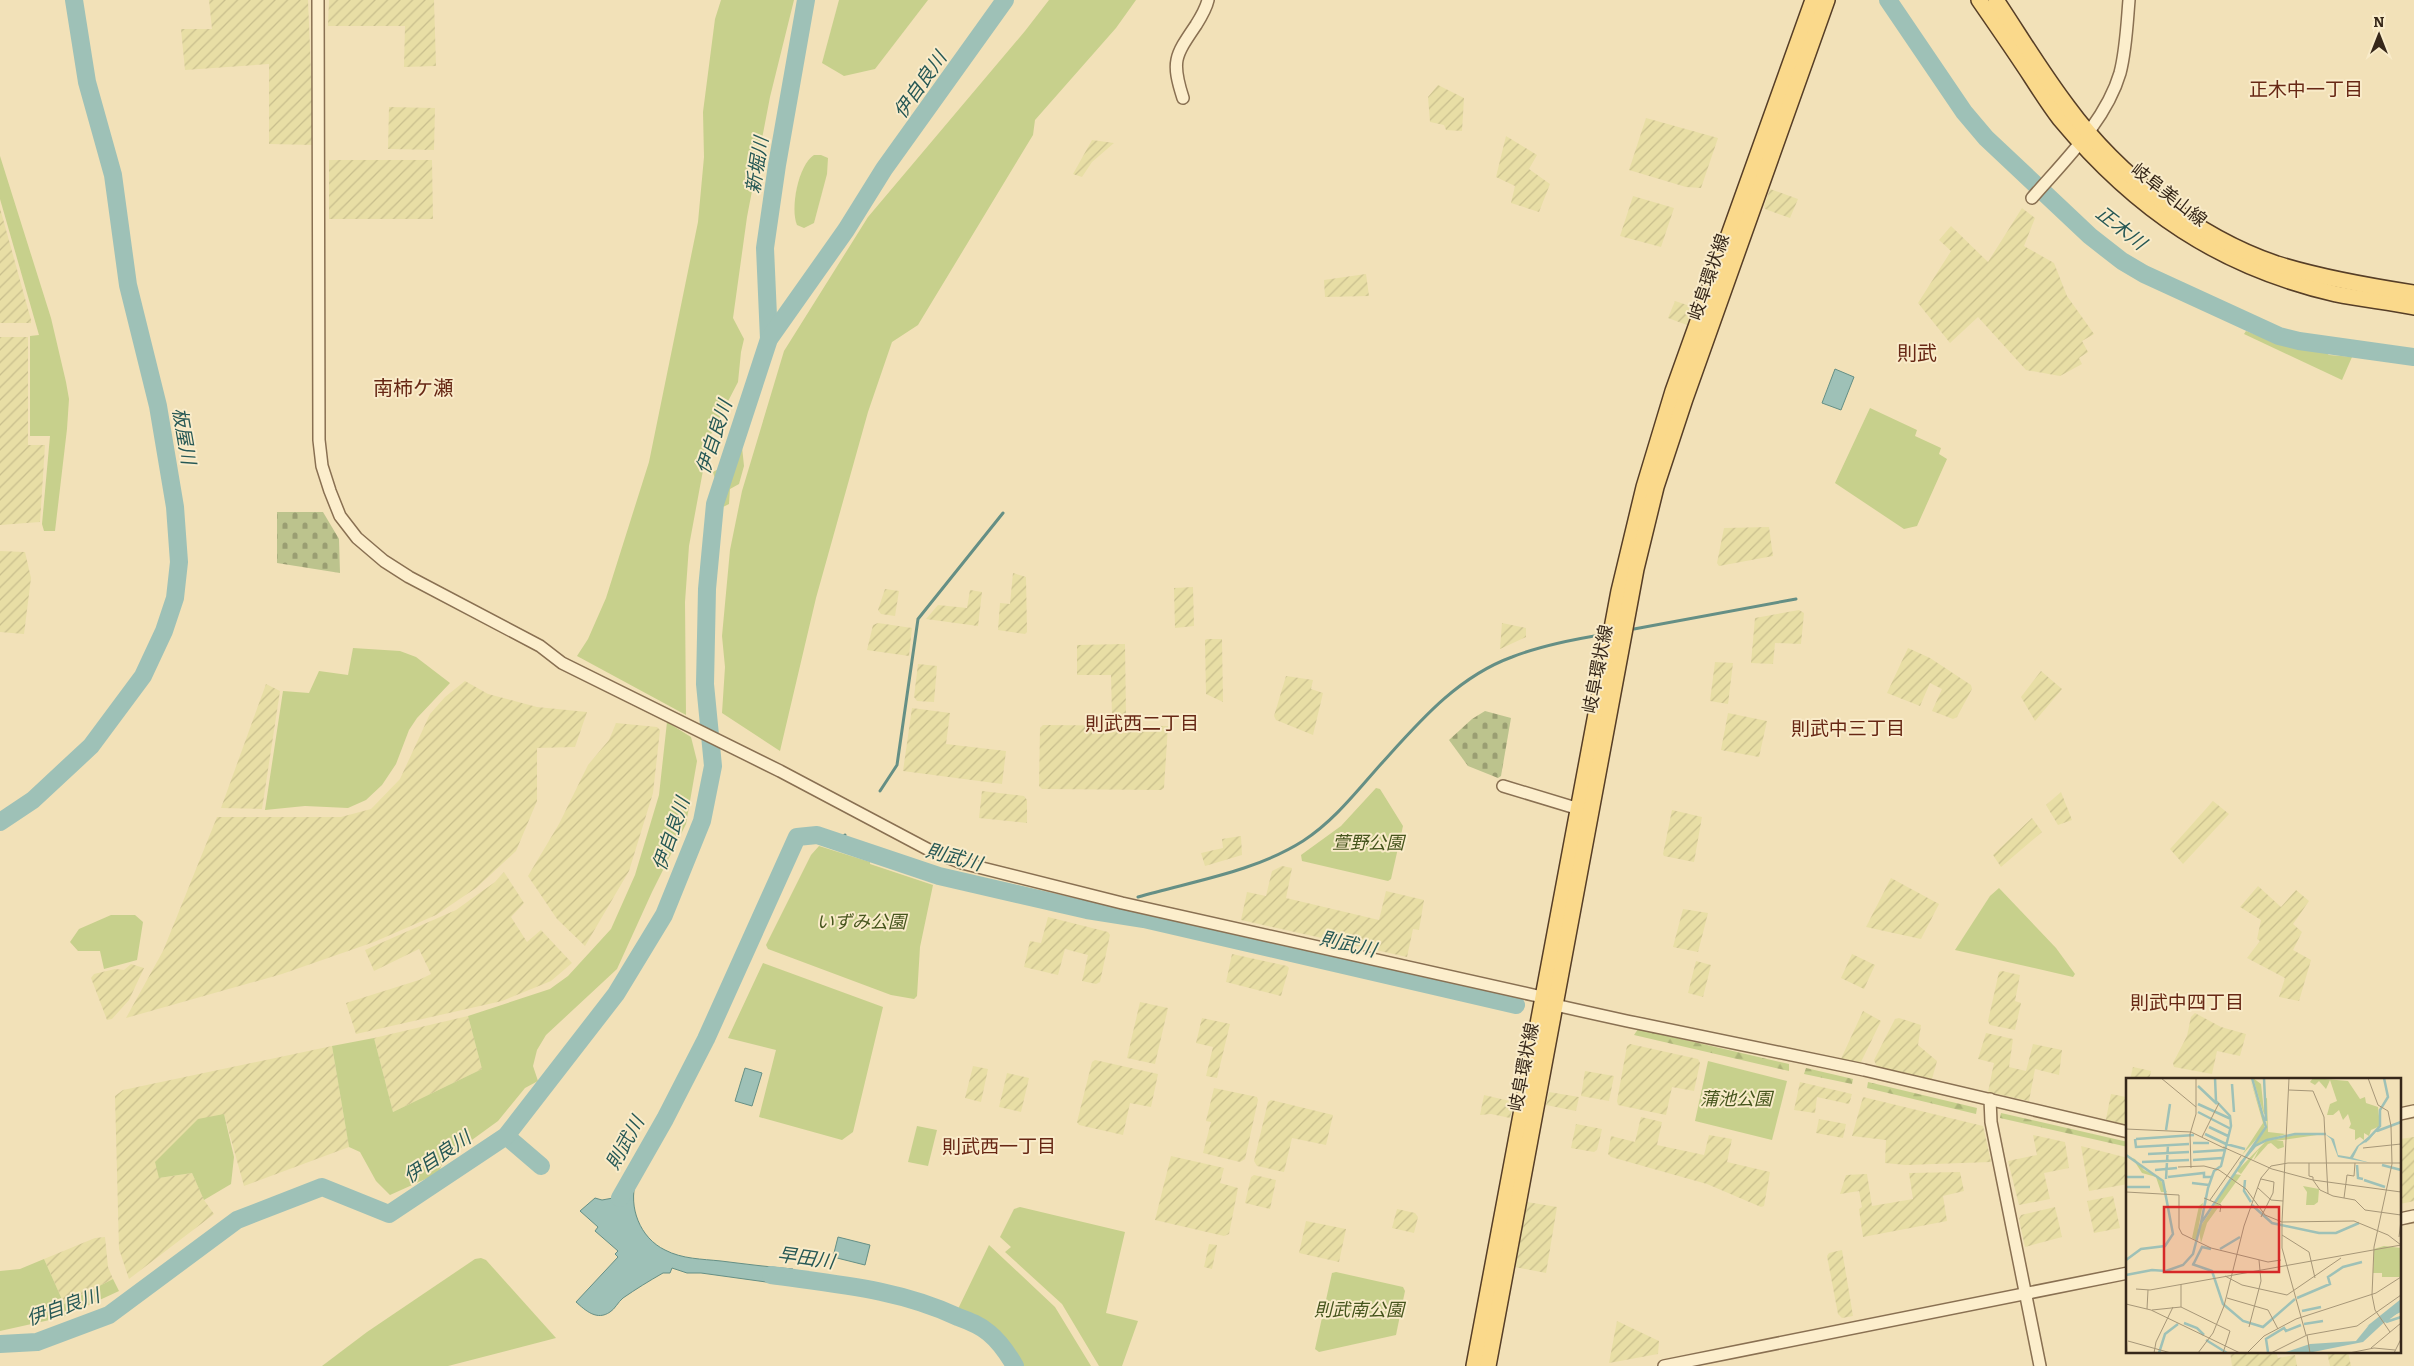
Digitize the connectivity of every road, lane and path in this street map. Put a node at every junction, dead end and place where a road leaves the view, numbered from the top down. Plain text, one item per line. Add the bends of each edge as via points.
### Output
1 (318, 0) edge
2 (1208, 0) edge
3 (1813, 0) edge
4 (1827, 0) edge
5 (1979, 0) edge
6 (1996, 0) edge
7 (2130, 0) edge
8 (1183, 98) dead end
9 (2084, 137) junction
10 (2033, 196) dead end
11 (2414, 293) edge
12 (2414, 307) edge
13 (1503, 786) dead end
14 (1579, 809) junction
15 (1548, 1001) junction
16 (1990, 1099) junction
17 (2126, 1132) edge
18 (2126, 1273) edge
19 (2025, 1294) junction
20 (1474, 1366) edge
21 (1488, 1366) edge
22 (1664, 1366) edge
23 (2040, 1366) edge

1 - 15 street via 322,466 340,516 357,538 384,561 540,646 562,663 930,850 984,870
2 - 8 street via 1178,52 1176,74
3 - 14 main road, 岐阜環状線 via 1654,452 1619,591
4 - 15 main road, 岐阜環状線 via 1656,488 1629,602
5 - 9 main road, 岐阜美山線 via 2059,117
6 - 9 main road, 岐阜美山線 via 2068,107
7 - 9 street via 2120,73
9 - 10 street
9 - 11 main road, 岐阜美山線 via 2180,215 2228,243 2276,264 2330,278
9 - 12 main road, 岐阜美山線 via 2097,161 2146,204 2186,234 2225,256 2265,273 2336,294
13 - 14 street
14 - 15 main road, 岐阜環状線
15 - 16 street
15 - 20 main road, 岐阜環状線
15 - 21 main road, 岐阜環状線
16 - 17 street
16 - 19 street via 1991,1122
18 - 19 street
19 - 22 street
19 - 23 street

